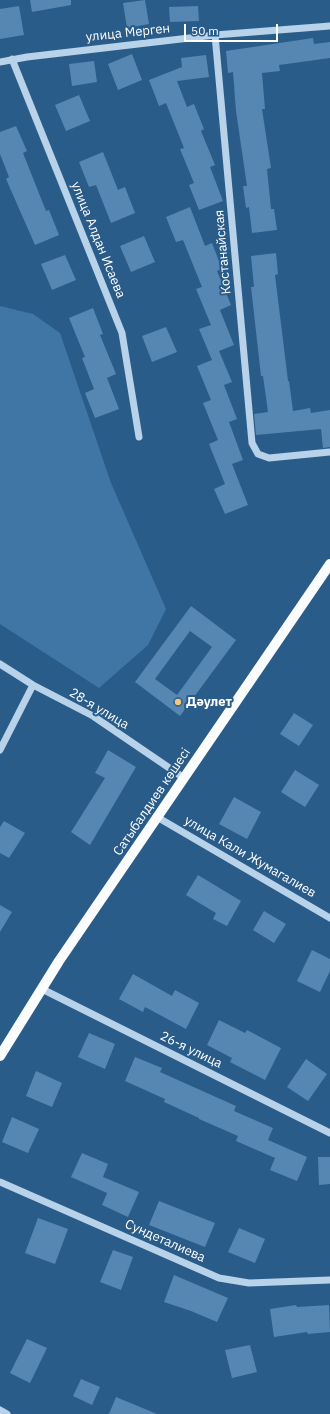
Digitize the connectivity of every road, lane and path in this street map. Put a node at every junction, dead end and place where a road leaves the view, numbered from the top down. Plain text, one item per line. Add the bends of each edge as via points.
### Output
1 (330, 26) edge
2 (215, 35) junction
3 (12, 59) junction
4 (0, 62) edge
5 (139, 437) dead end
6 (330, 452) edge
7 (330, 564) edge
8 (0, 664) edge
9 (33, 685) junction
10 (0, 750) edge
11 (184, 778) junction
12 (157, 818) junction
13 (330, 918) edge
14 (42, 989) junction
15 (0, 1056) edge
16 (330, 1133) edge
17 (0, 1182) edge
18 (330, 1280) edge
19 (0, 1410) edge
20 (7, 1414) edge

1 - 2 street, улица Мерген
2 - 3 street, улица Мерген
2 - 6 street, Костанайская via 252,443 258,454 269,458
3 - 4 street, улица Мерген
3 - 5 street, улица Алдан Исаева via 122,333
7 - 11 main road, Сатыбалдиев көшесі
8 - 9 street, 28-я улица
9 - 10 street
9 - 11 street, 28-я улица via 93,716
11 - 12 main road, Сатыбалдиев көшесі
12 - 13 street, улица Кали Жумагалиев
12 - 14 main road, Сатыбалдиев көшесі
14 - 15 main road, Сатыбалдиев көшесі
14 - 16 street, 26-я улица
17 - 18 street, Сундеталиева via 219,1278 249,1283
19 - 20 street

